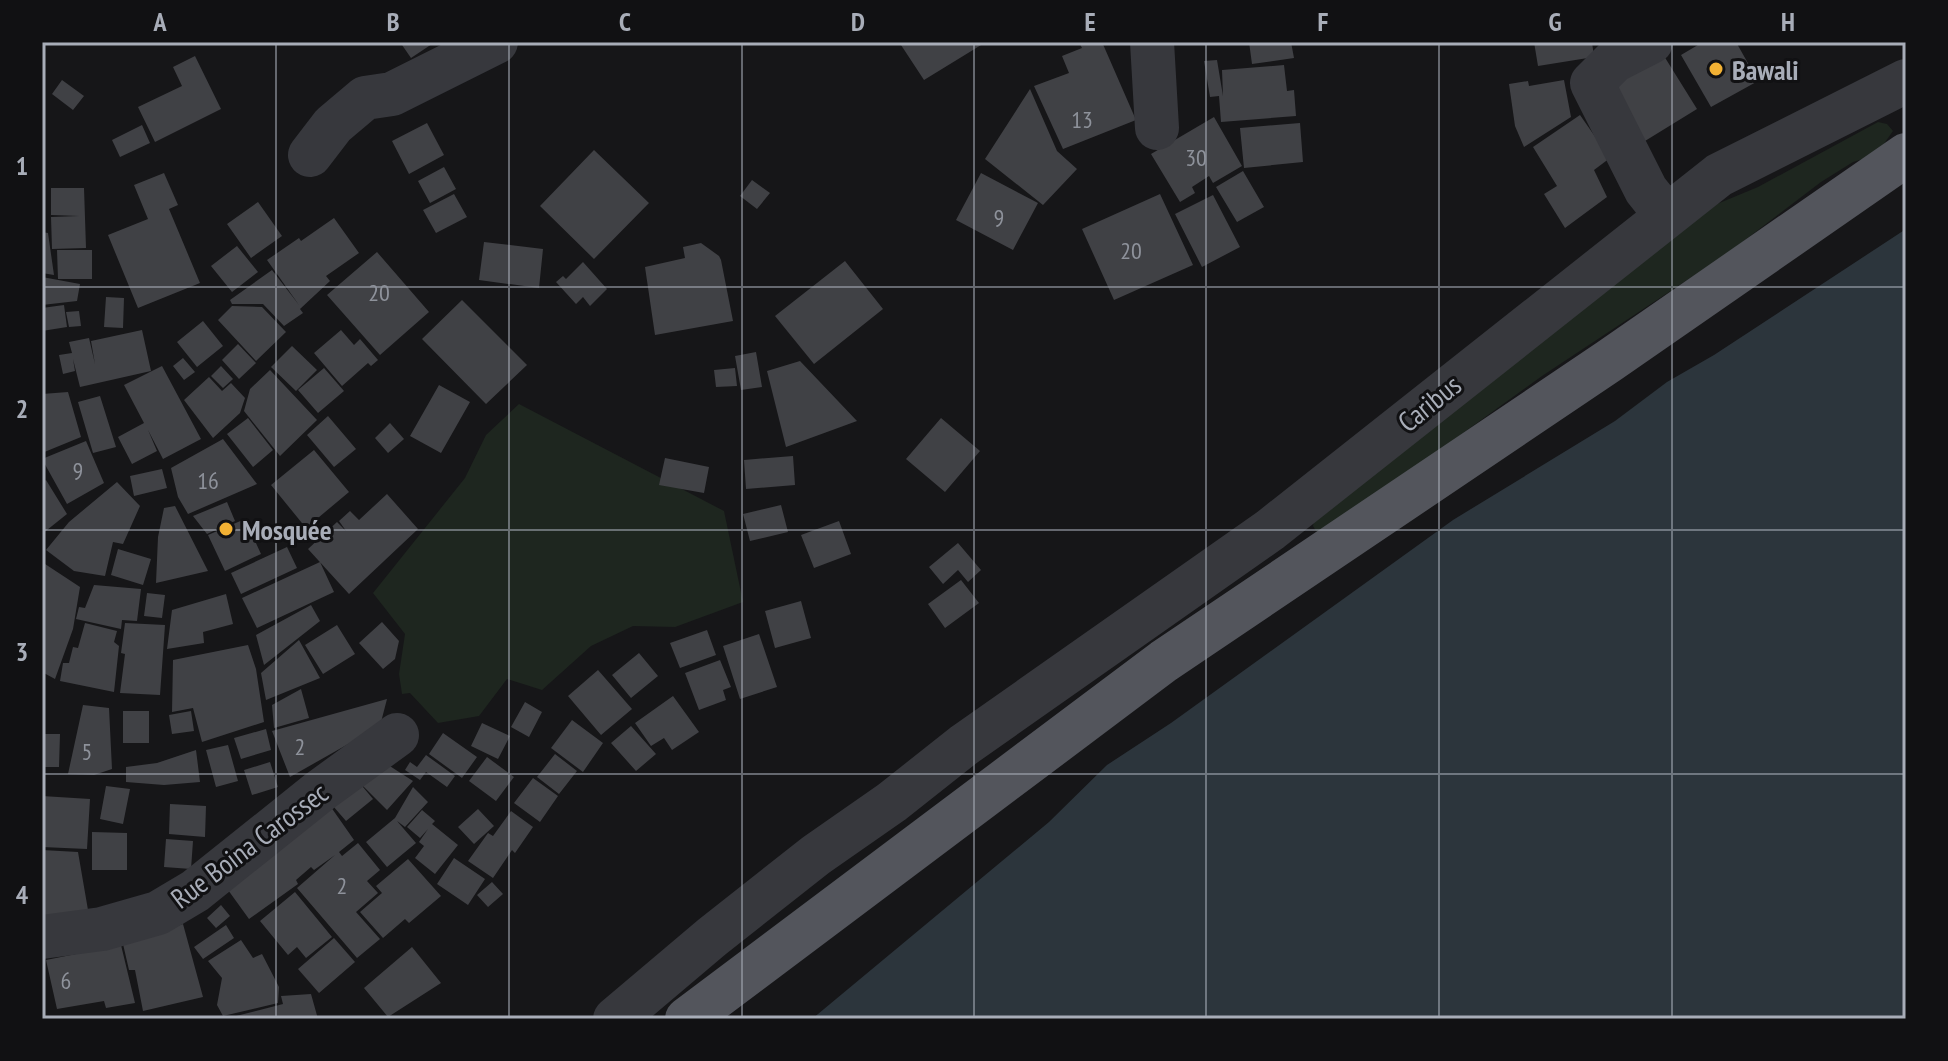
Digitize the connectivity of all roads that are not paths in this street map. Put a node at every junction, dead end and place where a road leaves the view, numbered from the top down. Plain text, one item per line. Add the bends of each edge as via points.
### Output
1 (496, 42) edge
2 (1152, 42) edge
3 (1651, 42) edge
4 (1906, 81) edge
5 (1157, 128) dead end
6 (310, 155) dead end
7 (1906, 155) edge
8 (1666, 215) junction
9 (397, 735) dead end
10 (42, 937) edge
11 (615, 1019) edge
12 (687, 1019) edge

1 - 6 street via 392,94 365,98 333,125
2 - 5 street
3 - 8 street via 1614,61 1592,83 1646,190
4 - 8 street, Caribus via 1719,175
7 - 12 main road via 1164,661
8 - 11 street, Caribus via 1270,530 964,745 712,937
9 - 10 street, Rue Boina Carossec via 195,891 158,913 102,929

